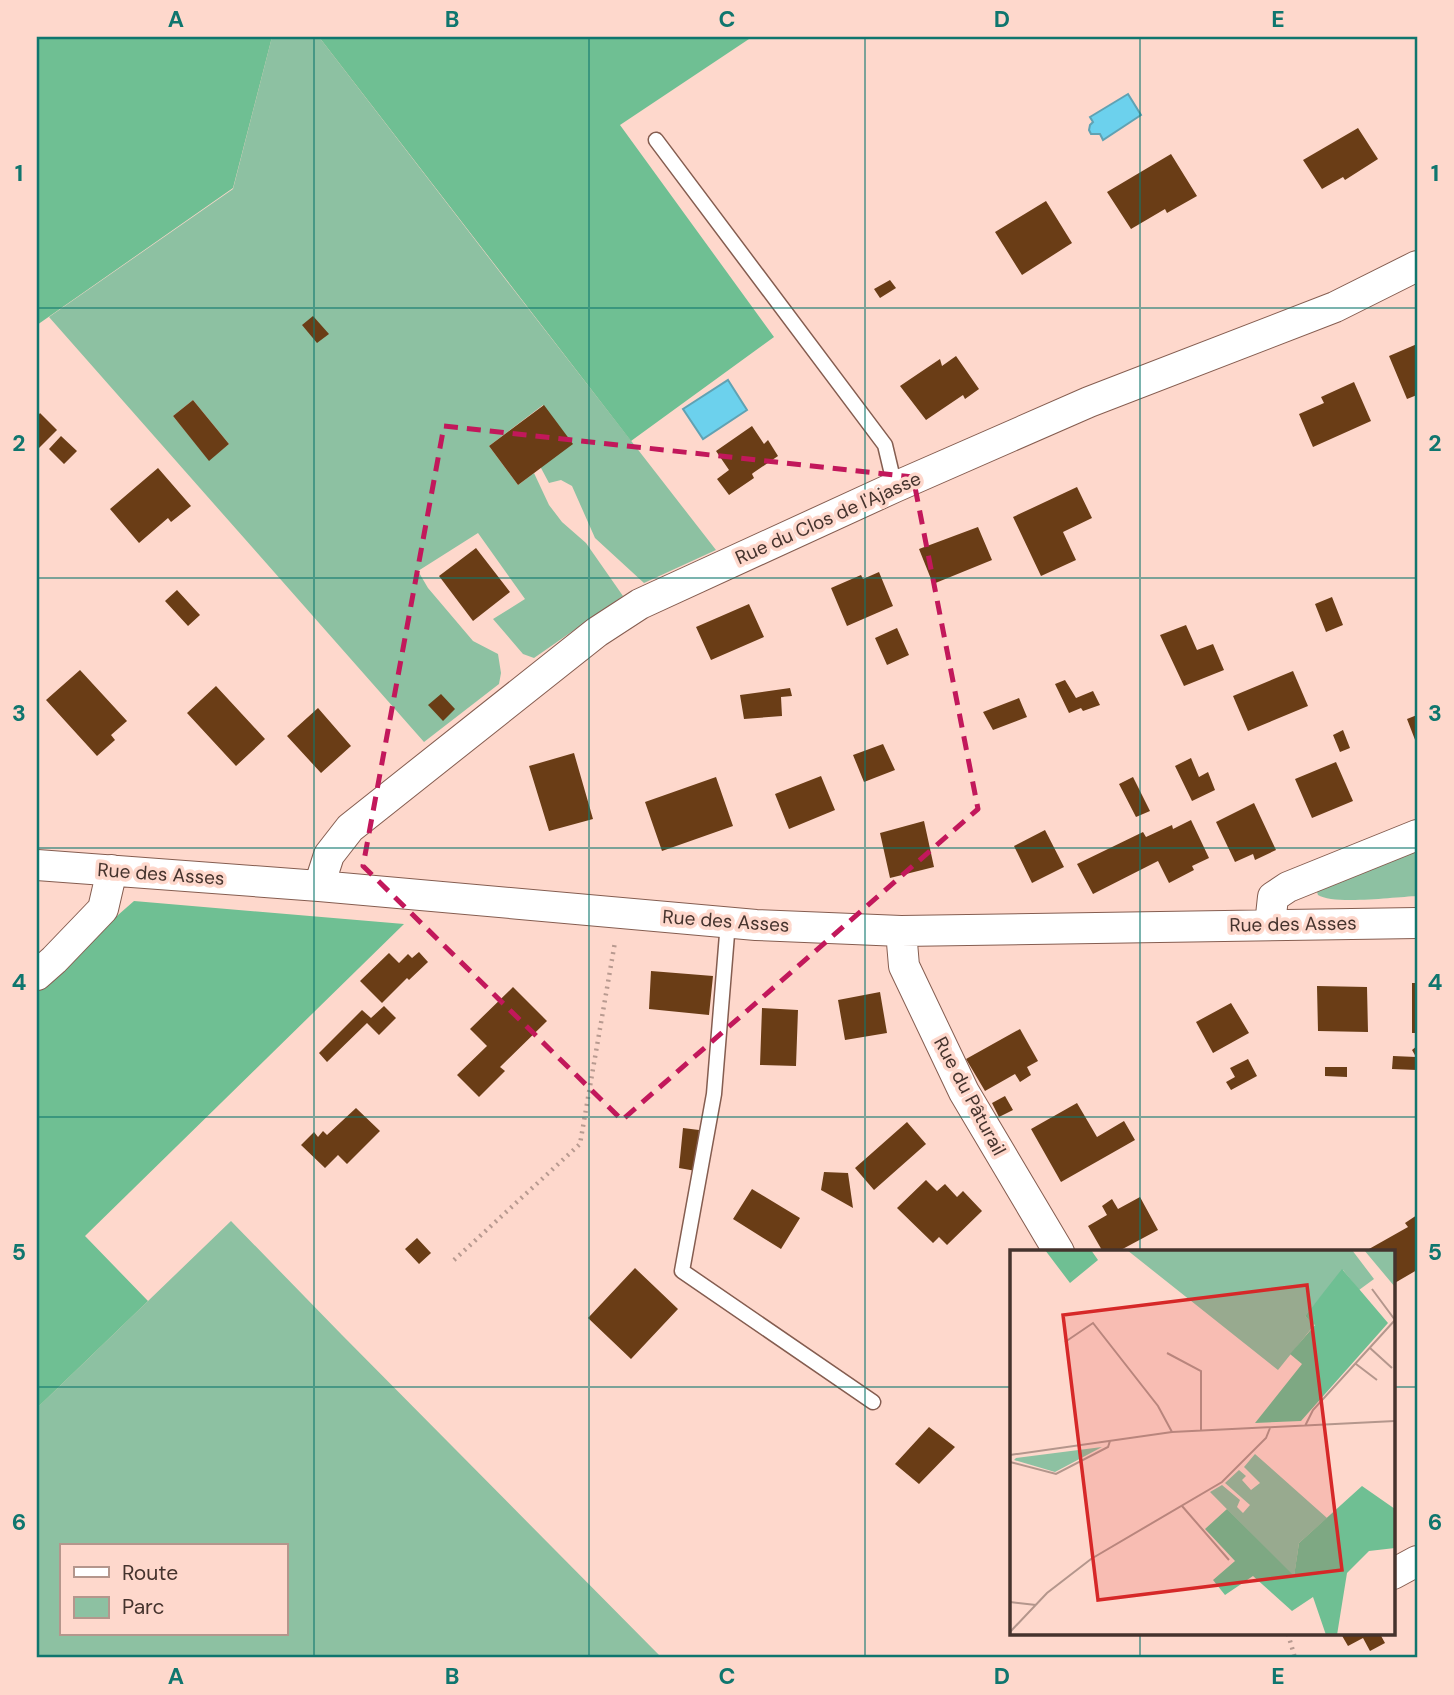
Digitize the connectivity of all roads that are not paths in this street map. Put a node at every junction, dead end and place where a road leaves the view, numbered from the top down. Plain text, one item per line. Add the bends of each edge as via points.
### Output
1 (656, 140) dead end
2 (1417, 266) edge
3 (895, 487) junction
4 (1417, 835) edge
5 (37, 865) edge
6 (112, 870) junction
7 (319, 886) junction
8 (728, 922) junction
9 (1417, 923) edge
10 (1270, 925) junction
11 (901, 932) junction
12 (37, 975) edge
13 (1058, 1250) edge
14 (873, 1402) dead end
15 (1417, 1561) edge
16 (1394, 1573) edge

1 - 3 lane via 885,445
2 - 3 street, Rue du Clos de l'Ajasse via 1335,307 1089,402
3 - 7 street, Rue du Clos de l'Ajasse via 640,604 597,632 350,828 329,855
4 - 10 street via 1288,887 1273,897
5 - 6 street, Rue des Asses
6 - 7 street, Rue des Asses
6 - 12 street via 103,909
7 - 8 street, Rue des Asses
8 - 11 street, Rue des Asses
8 - 14 lane via 714,1094 682,1271
9 - 10 street, Rue des Asses
10 - 11 street, Rue des Asses
11 - 13 street, Rue du Pâturail via 904,966 964,1092
15 - 16 street

